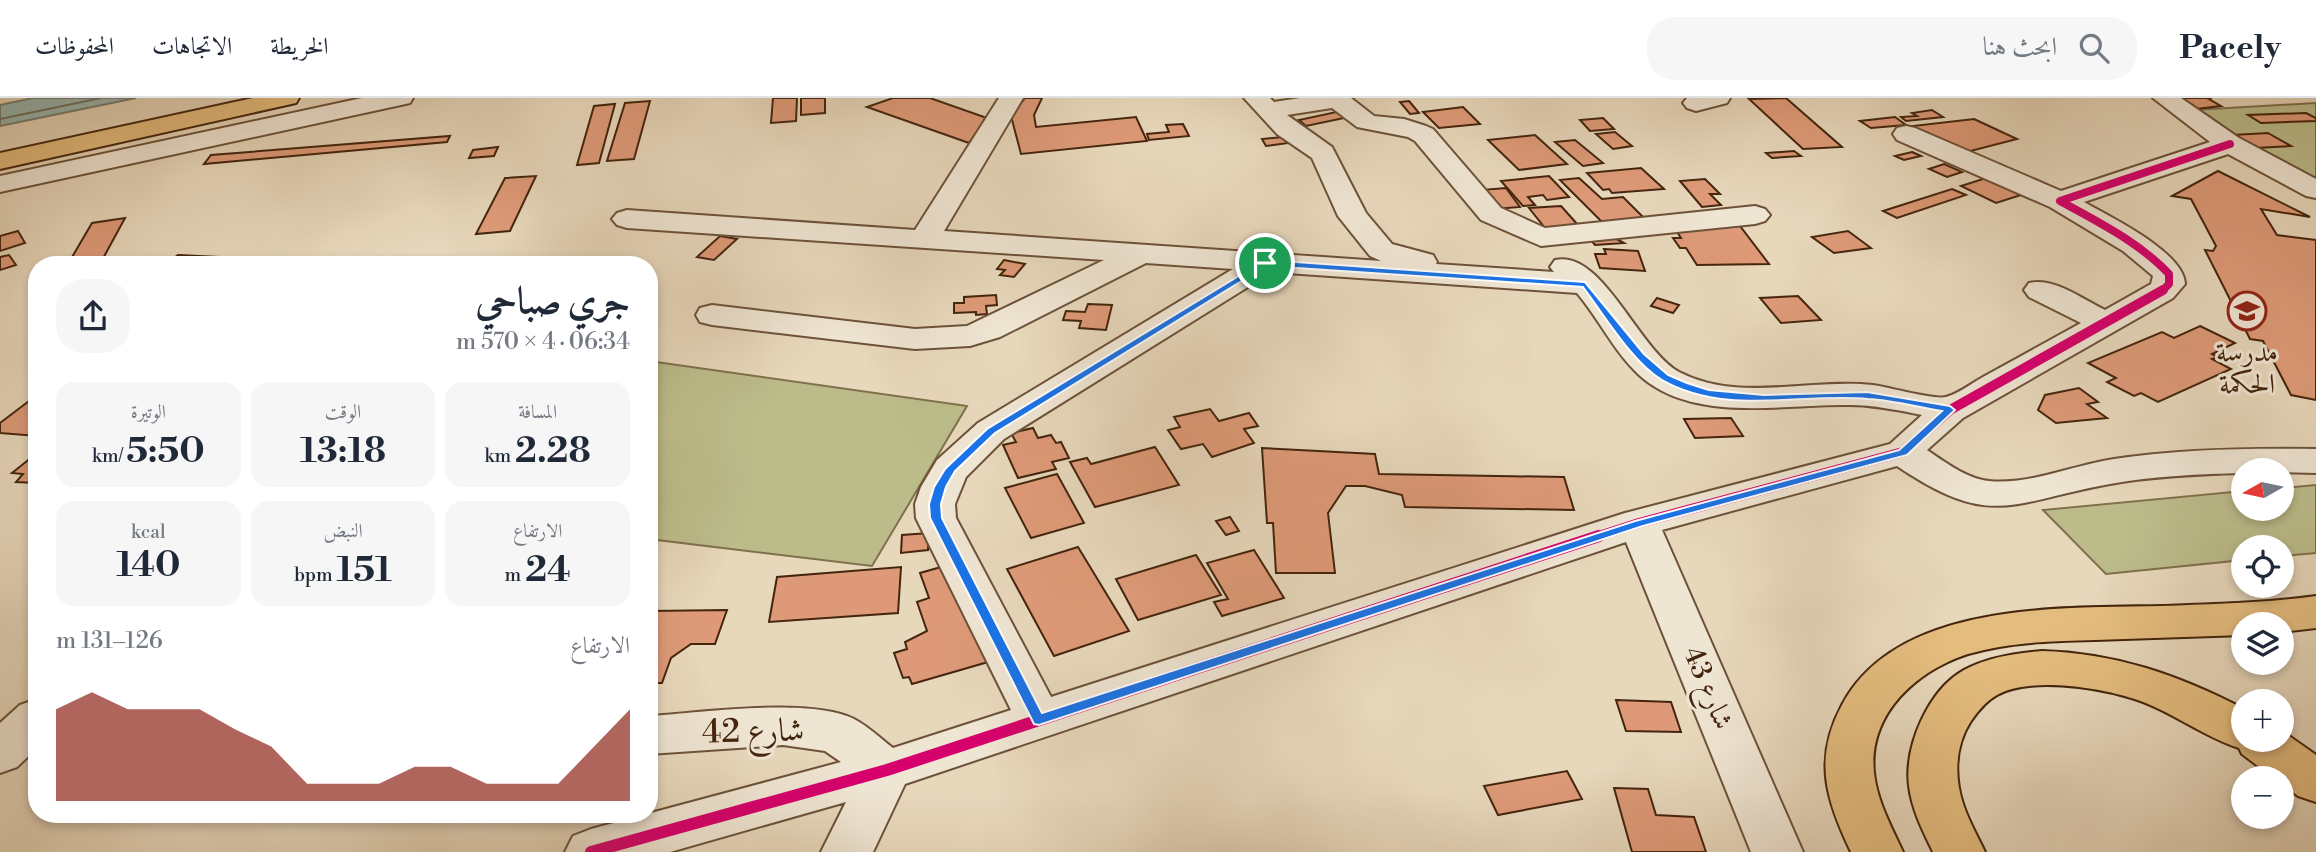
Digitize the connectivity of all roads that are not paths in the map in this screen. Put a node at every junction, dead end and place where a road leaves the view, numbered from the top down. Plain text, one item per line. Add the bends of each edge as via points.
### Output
1 (192, 98) edge
2 (287, 98) edge
3 (401, 98) edge
4 (1011, 98) edge
5 (2165, 98) edge
6 (1262, 104) edge
7 (1906, 134) dead end
8 (0, 140) edge
9 (2230, 144) junction
10 (0, 160) edge
11 (0, 184) edge
12 (2316, 190) edge
13 (2060, 201) junction
14 (1755, 215) dead end
15 (627, 219) dead end
16 (1541, 237) junction
17 (924, 239) junction
18 (1141, 254) junction
19 (1265, 263) junction
20 (1577, 276) junction
21 (2039, 290) dead end
22 (712, 315) dead end
23 (2104, 323) junction
24 (1950, 410) junction
25 (1903, 452) junction
26 (2316, 461) edge
27 (1639, 523) junction
28 (2316, 612) edge
29 (1039, 720) junction
30 (2231, 724) edge
31 (28, 726) edge
32 (658, 734) edge
33 (0, 752) edge
34 (2275, 752) edge
35 (887, 769) junction
36 (2316, 782) edge
37 (591, 852) edge
38 (848, 852) edge
39 (1777, 852) edge
40 (1877, 852) edge
41 (1959, 852) edge

1 - 8 highway
2 - 10 highway
3 - 11 street
4 - 17 street
5 - 9 street
6 - 16 street via 1338,100 1367,123 1390,122 1415,129 1491,214
6 - 20 street via 1322,153 1353,216 1389,255 1419,262
7 - 13 street
9 - 12 street
9 - 13 street
13 - 23 street via 2169,274 2169,284 2162,291
14 - 16 street
15 - 17 street
16 - 20 street
17 - 18 street
18 - 19 street
18 - 22 street via 970,336 915,340
19 - 20 street
19 - 29 street via 991,431 951,469 940,487 936,518
20 - 24 street via 1641,356 1664,377 1683,386 1764,398 1867,395
21 - 23 street
23 - 24 street
24 - 25 street
25 - 26 street via 1959,485 1989,494 2147,466
25 - 27 street
27 - 29 street
27 - 39 street, شارع 43
28 - 40 highway via 2045,626 1976,635 1928,651 1893,673 1866,704 1854,727 1849,775
29 - 35 street
30 - 41 highway via 2180,699 2121,678 2024,670 1980,682 1950,714 1934,743 1932,758 1938,806
31 - 33 street
32 - 35 street, شارع 42 via 783,726 837,733
34 - 36 highway
35 - 37 street
35 - 38 street

